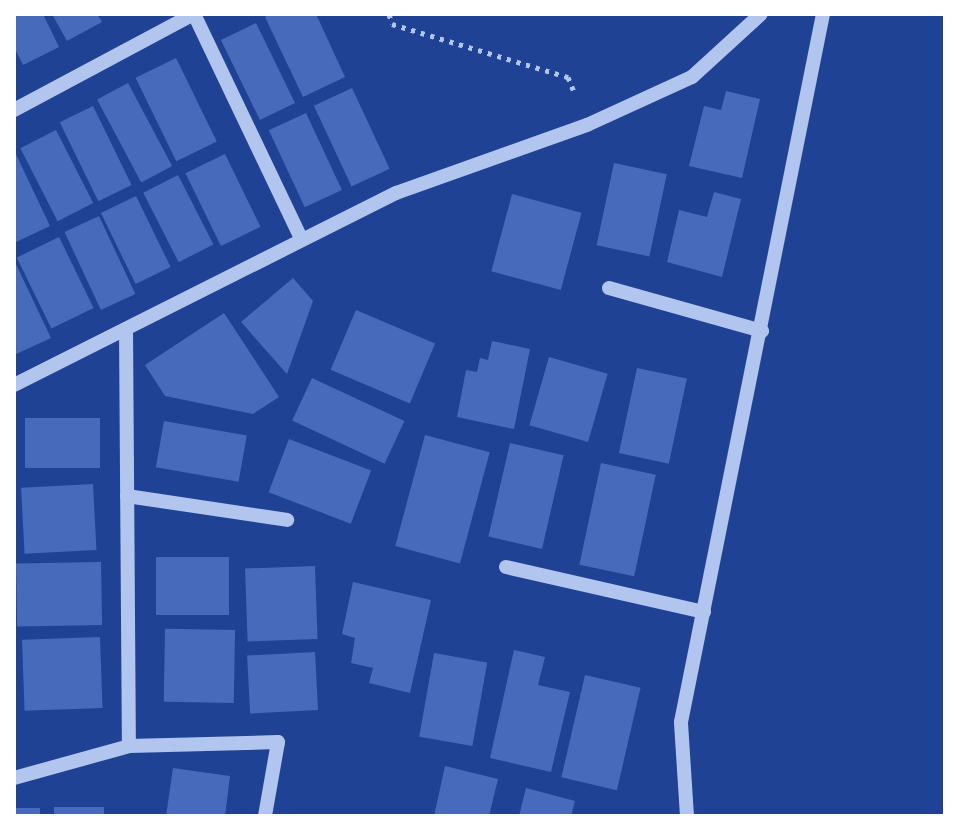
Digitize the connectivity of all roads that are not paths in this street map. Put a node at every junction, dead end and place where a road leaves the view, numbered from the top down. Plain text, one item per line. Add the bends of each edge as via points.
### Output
1 (194, 14) edge
2 (761, 14) edge
3 (823, 14) edge
4 (14, 110) edge
5 (301, 238) junction
6 (609, 288) dead end
7 (126, 329) junction
8 (762, 331) junction
9 (14, 385) edge
10 (127, 496) junction
11 (287, 520) dead end
12 (506, 567) dead end
13 (704, 612) junction
14 (129, 746) junction
15 (14, 778) edge
16 (265, 816) edge
17 (687, 816) edge

1 - 4 street
1 - 5 street
2 - 5 street via 692,77 587,125 396,193
3 - 8 street
5 - 7 street
6 - 8 street
7 - 9 street
7 - 10 street
8 - 13 street
10 - 11 street
10 - 14 street
12 - 13 street
13 - 17 street via 681,722
14 - 15 street
14 - 16 street via 278,742

